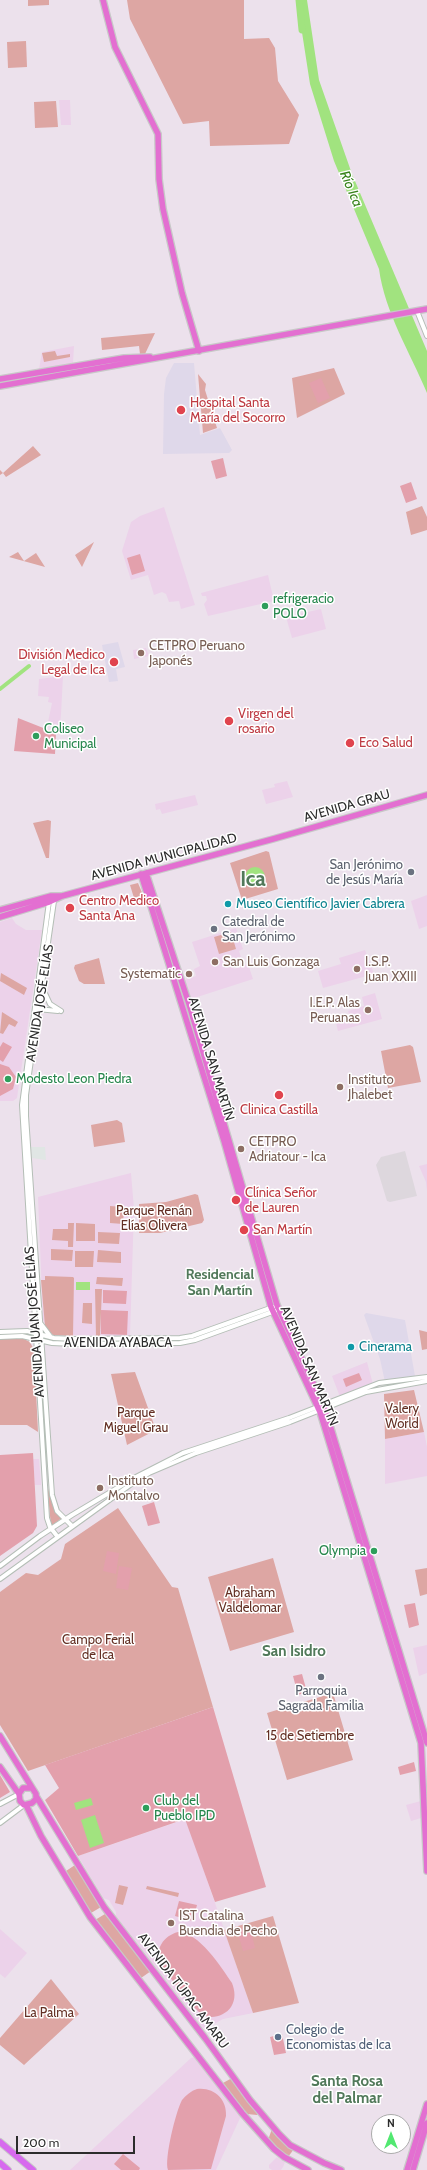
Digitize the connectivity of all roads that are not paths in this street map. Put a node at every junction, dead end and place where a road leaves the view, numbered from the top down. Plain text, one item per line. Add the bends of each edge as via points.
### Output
1 (103, 0) edge
2 (427, 309) edge
3 (415, 312) junction
4 (427, 336) edge
5 (199, 351) junction
6 (155, 358) junction
7 (0, 379) edge
8 (0, 386) edge
9 (427, 794) edge
10 (273, 839) joint
11 (144, 874) junction
12 (51, 900) junction
13 (0, 910) edge
14 (0, 917) edge
15 (42, 985) junction
16 (37, 1009) junction
17 (24, 1105) joint
18 (275, 1308) junction
19 (37, 1320) junction
20 (27, 1331) junction
21 (0, 1332) edge
22 (36, 1333) junction
23 (40, 1334) junction
24 (22, 1336) junction
25 (0, 1337) edge
26 (54, 1338) junction
27 (38, 1340) junction
28 (52, 1343) junction
29 (37, 1350) junction
30 (42, 1354) junction
31 (427, 1376) edge
32 (427, 1380) edge
33 (322, 1409) junction
34 (67, 1518) junction
35 (72, 1526) junction
36 (51, 1529) junction
37 (58, 1536) junction
38 (0, 1566) edge
39 (0, 1572) edge
40 (2, 1578) edge
41 (0, 1736) edge
42 (427, 1743) edge
43 (0, 1767) edge
44 (31, 1788) junction
45 (19, 1794) junction
46 (36, 1796) junction
47 (0, 1804) edge
48 (25, 1805) junction
49 (0, 1822) edge
50 (427, 1871) edge
51 (427, 2104) edge
52 (427, 2123) edge
53 (0, 2142) edge
54 (0, 2163) edge
55 (8, 2170) edge
56 (33, 2170) edge
57 (308, 2170) edge
58 (341, 2170) edge
59 (407, 2170) edge
60 (413, 2170) edge

1 - 5 main road via 115,47 158,134 159,180 163,209 182,294
2 - 3 main road
3 - 4 street
3 - 5 main road
5 - 6 main road
6 - 7 main road via 124,358
6 - 8 main road
9 - 10 main road, AVENIDA GRAU
10 - 11 main road, AVENIDA MUNICIPALIDAD
11 - 12 main road, AVENIDA MUNICIPALIDAD
11 - 18 main road, AVENIDA SAN MARTÍN via 189,1004
12 - 13 main road
12 - 14 main road
12 - 15 street, AVENIDA JOSÉ ELÍAS
12 - 16 street, AVENIDA JOSÉ ELÍAS
15 - 16 street, AVENIDA JOSÉ ELÍAS
15 - 16 street via 48,1002 61,1011
16 - 17 street, AVENIDA JOSÉ ELÍAS
17 - 19 street, AVENIDA JUAN JOSÉ ELÍAS
18 - 26 street, AVENIDA AYABACA via 192,1336
18 - 28 street, AVENIDA AYABACA via 195,1340 180,1343
18 - 33 main road, AVENIDA SAN MARTÍN
19 - 20 street
19 - 22 street, AVENIDA JUAN JOSÉ ELÍAS
19 - 23 street, AVENIDA JUAN JOSÉ ELÍAS
19 - 26 street
20 - 21 street, AVENIDA AYABACA
20 - 22 street, AVENIDA AYABACA
22 - 23 street, AVENIDA AYABACA
22 - 27 street, AVENIDA JUAN JOSÉ ELÍAS
23 - 26 street, AVENIDA AYABACA
23 - 27 street, AVENIDA JUAN JOSÉ ELÍAS
24 - 25 street, AVENIDA AYABACA
24 - 27 street, AVENIDA AYABACA
24 - 29 street via 31,1340
27 - 28 street, AVENIDA AYABACA
27 - 29 street, AVENIDA JUAN JOSÉ ELÍAS
27 - 30 street, AVENIDA JUAN JOSÉ ELÍAS
28 - 30 street via 46,1346
29 - 36 street, AVENIDA JUAN JOSÉ ELÍAS via 47,1518
30 - 34 street, AVENIDA JUAN JOSÉ ELÍAS via 52,1495 57,1510
31 - 33 street via 379,1384
32 - 33 street via 366,1392
33 - 34 street via 183,1453 134,1478
33 - 35 street via 196,1453 149,1473
33 - 42 main road, AVENIDA SAN MARTÍN
33 - 50 main road, AVENIDA SAN MARTÍN via 420,1743
34 - 35 street, AVENIDA JUAN JOSÉ ELÍAS
34 - 36 street
35 - 37 street
36 - 37 street
36 - 38 street
37 - 40 street
39 - 40 street
41 - 44 main road
43 - 45 main road
44 - 45 main road via 23,1788
44 - 46 main road
45 - 47 street
45 - 48 main road via 20,1801
46 - 48 main road via 32,1803
46 - 58 main road, AVENIDA TÚPAC AMARU via 104,1907 206,2038 250,2100 290,2145
48 - 49 street
48 - 57 main road, AVENIDA TÚPAC AMARU via 90,1917 242,2113 274,2149
51 - 59 main road
52 - 60 main road
53 - 56 highway
54 - 55 highway

